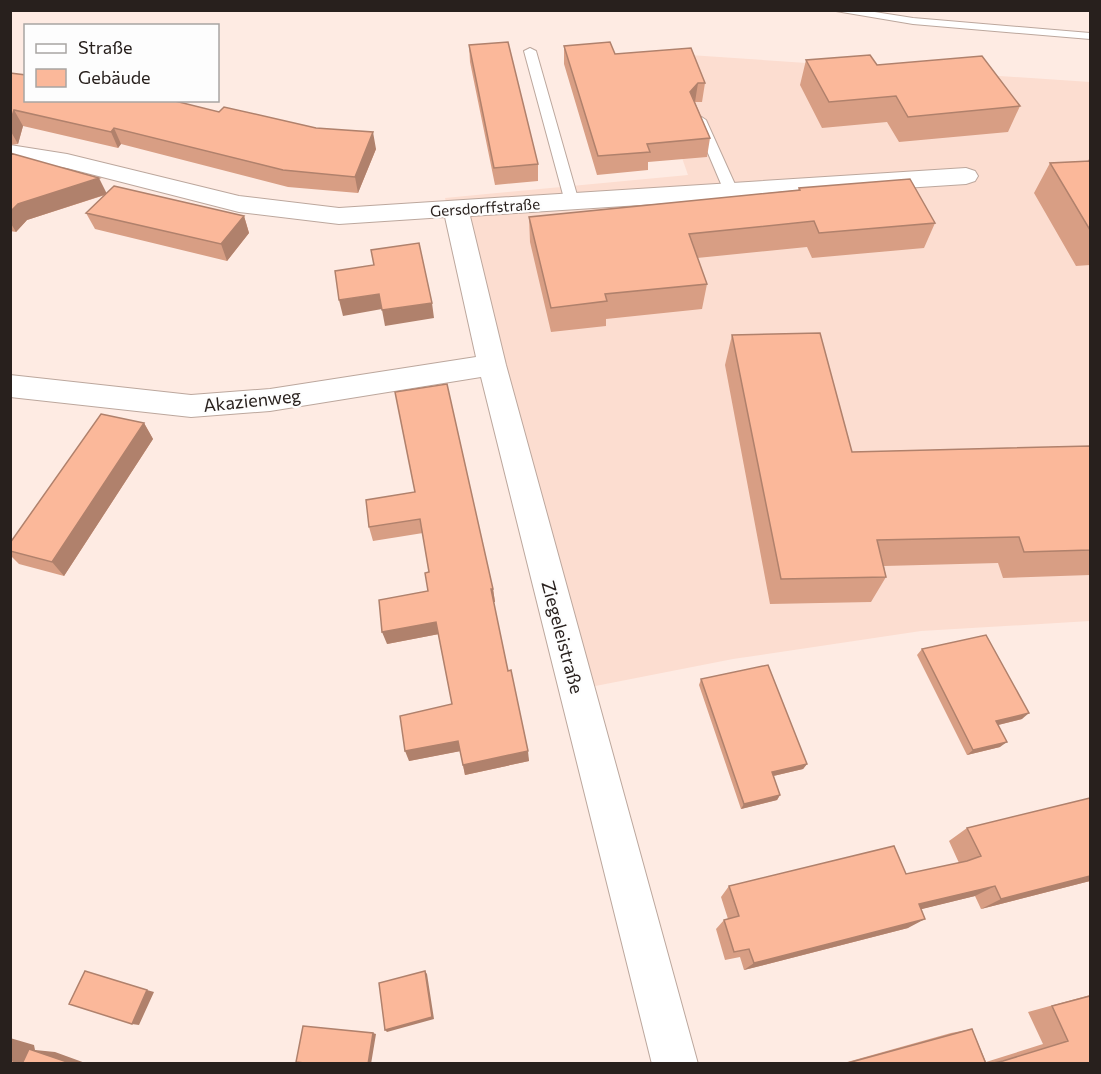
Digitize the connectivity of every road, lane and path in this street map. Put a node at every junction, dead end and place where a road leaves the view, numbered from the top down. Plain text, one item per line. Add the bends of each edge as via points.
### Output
1 (835, 10) edge
2 (1090, 36) edge
3 (530, 51) dead end
4 (696, 110) edge
5 (10, 152) edge
6 (966, 176) dead end
7 (731, 191) junction
8 (572, 202) junction
9 (456, 209) junction
10 (492, 365) junction
11 (10, 386) edge
12 (675, 1064) edge

1 - 2 lane via 913,21
3 - 8 lane
4 - 7 lane
5 - 9 street, Gersdorffstraße via 67,161 250,205 339,216
6 - 7 street, Gersdorffstraße
7 - 8 street, Gersdorffstraße
8 - 9 street, Gersdorffstraße
9 - 10 street, Ziegeleistraße
10 - 11 street, Akazienweg via 270,400 191,406
10 - 12 street, Ziegeleistraße

